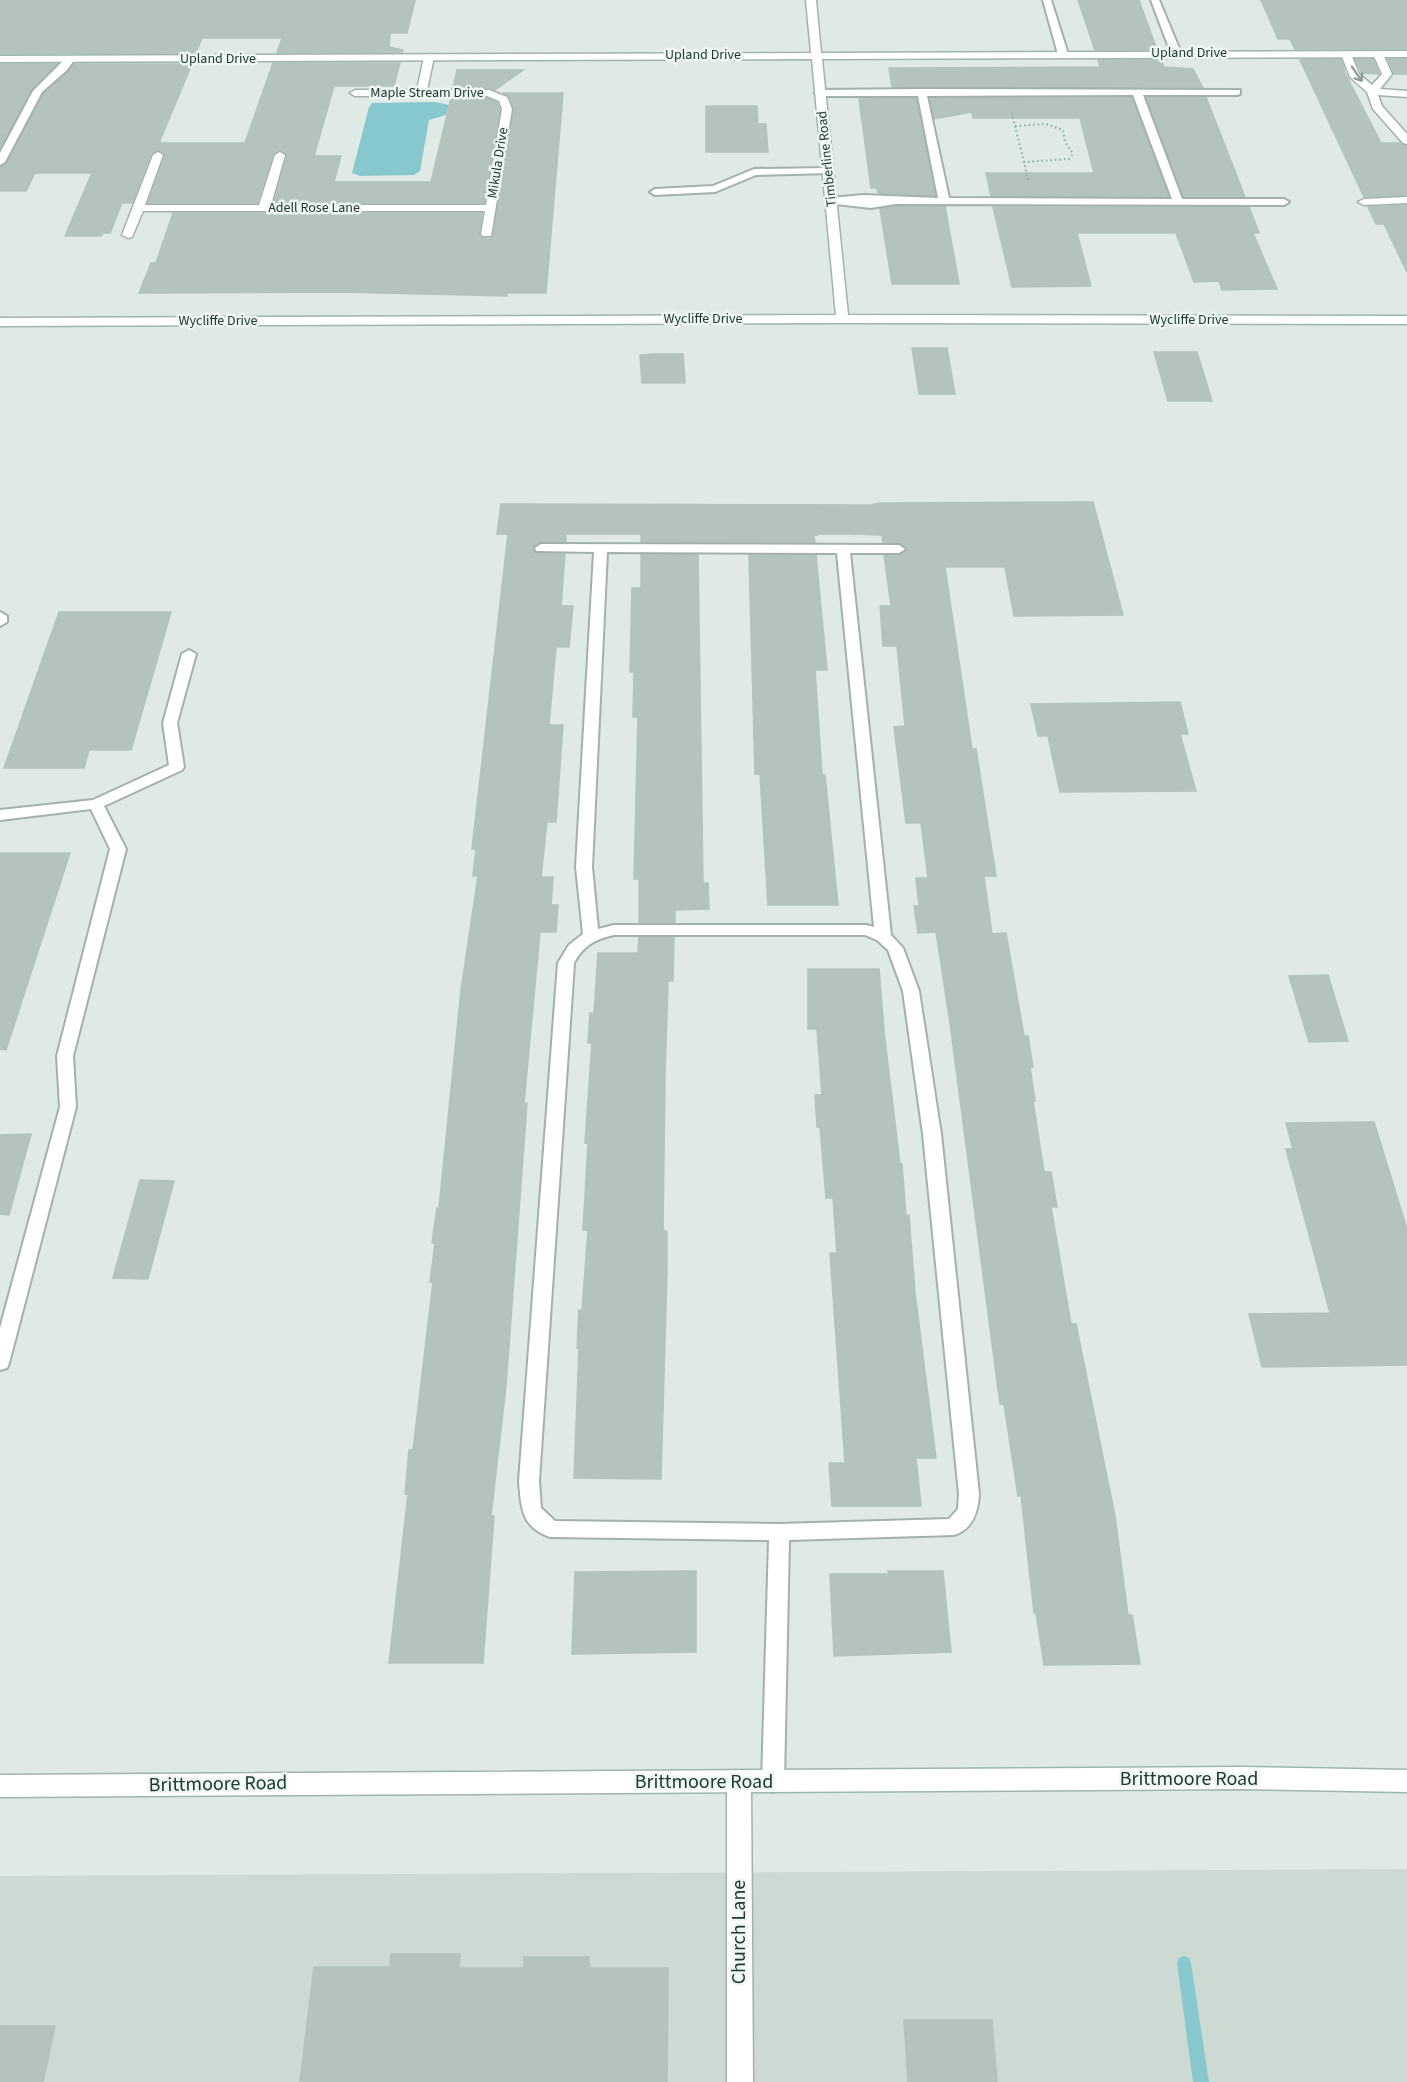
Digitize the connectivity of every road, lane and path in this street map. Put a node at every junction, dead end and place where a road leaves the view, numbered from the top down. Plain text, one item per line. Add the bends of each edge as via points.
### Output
1 (811, 0) edge
2 (1047, 0) edge
3 (1155, 0) edge
4 (1176, 53) junction
5 (817, 54) junction
6 (1063, 54) junction
7 (1346, 54) junction
8 (1378, 54) junction
9 (1407, 54) edge
10 (429, 57) junction
11 (0, 59) edge
12 (70, 59) junction
13 (1372, 91) junction
14 (922, 92) junction
15 (1006, 92) junction
16 (1137, 92) junction
17 (1237, 92) dead end
18 (356, 93) dead end
19 (421, 93) junction
20 (820, 93) junction
21 (1407, 94) edge
22 (499, 96) joint
23 (1015, 126) junction
24 (1407, 141) edge
25 (158, 155) dead end
26 (280, 155) dead end
27 (0, 162) edge
28 (1024, 162) junction
29 (828, 171) junction
30 (655, 192) dead end
31 (1407, 200) edge
32 (831, 201) junction
33 (944, 201) junction
34 (1033, 201) junction
35 (1178, 202) junction
36 (1284, 202) dead end
37 (1364, 202) dead end
38 (138, 208) junction
39 (264, 208) junction
40 (490, 208) junction
41 (487, 234) dead end
42 (128, 235) dead end
43 (842, 319) junction
44 (1407, 320) edge
45 (0, 322) edge
46 (541, 548) dead end
47 (601, 548) junction
48 (843, 549) junction
49 (899, 549) dead end
50 (0, 616) edge
51 (0, 622) edge
52 (189, 654) dead end
53 (96, 804) junction
54 (0, 815) edge
55 (591, 935) junction
56 (883, 936) junction
57 (0, 1363) edge
58 (779, 1532) junction
59 (1407, 1781) edge
60 (773, 1782) junction
61 (739, 1783) junction
62 (0, 1786) edge
63 (740, 2082) edge

1 - 5 street, Timberline Road
2 - 6 lane
3 - 4 lane
4 - 6 street, Upland Drive
4 - 7 street, Upland Drive
5 - 6 street, Upland Drive
5 - 10 street, Upland Drive
5 - 20 street, Timberline Road
7 - 8 street, Upland Drive
7 -> 13 street via 1354,75
8 - 9 street, Upland Drive
8 - 13 street via 1387,74
10 - 12 street, Upland Drive
10 - 19 street
11 - 12 street, Upland Drive
12 - 27 lane via 38,91
13 - 21 street
13 - 24 street via 1377,107
14 - 15 lane
14 - 20 lane
14 - 33 lane
15 - 16 lane
15 - 23 path
16 - 17 lane
16 - 35 lane
18 - 19 street, Maple Stream Drive
19 - 22 street, Maple Stream Drive
20 - 29 street, Timberline Road
22 - 40 street, Mikula Drive via 507,109
23 - 28 path
23 - 28 path via 1058,126 1064,130 1065,142 1073,154 1059,161
25 - 38 street
26 - 39 street
28 - 34 path
29 - 30 lane via 754,172 715,189
29 - 32 street, Timberline Road
31 - 37 street
32 - 33 lane via 864,205
32 - 43 street, Timberline Road
33 - 34 lane
34 - 35 lane
35 - 36 lane
38 - 39 street, Adell Rose Lane
38 - 42 street
39 - 40 street, Adell Rose Lane
40 - 41 street, Mikula Drive
43 - 44 street, Wycliffe Drive
43 - 45 street, Wycliffe Drive
46 - 47 lane
47 - 48 lane
47 - 55 lane via 584,867
48 - 49 lane
48 - 56 lane
50 - 51 lane
52 - 53 lane via 170,723 177,767
53 - 54 lane
53 - 57 lane via 118,849 64,1056 68,1107
55 - 56 lane via 614,930 866,930
55 - 58 lane via 573,947 566,963 529,1481 531,1510 550,1529
56 - 58 lane via 895,948 911,991 933,1134 968,1512 954,1527
58 - 60 lane
59 - 60 street, Brittmoore Road via 1241,1778
60 - 61 street, Brittmoore Road
61 - 62 street, Brittmoore Road
61 - 63 street, Church Lane

